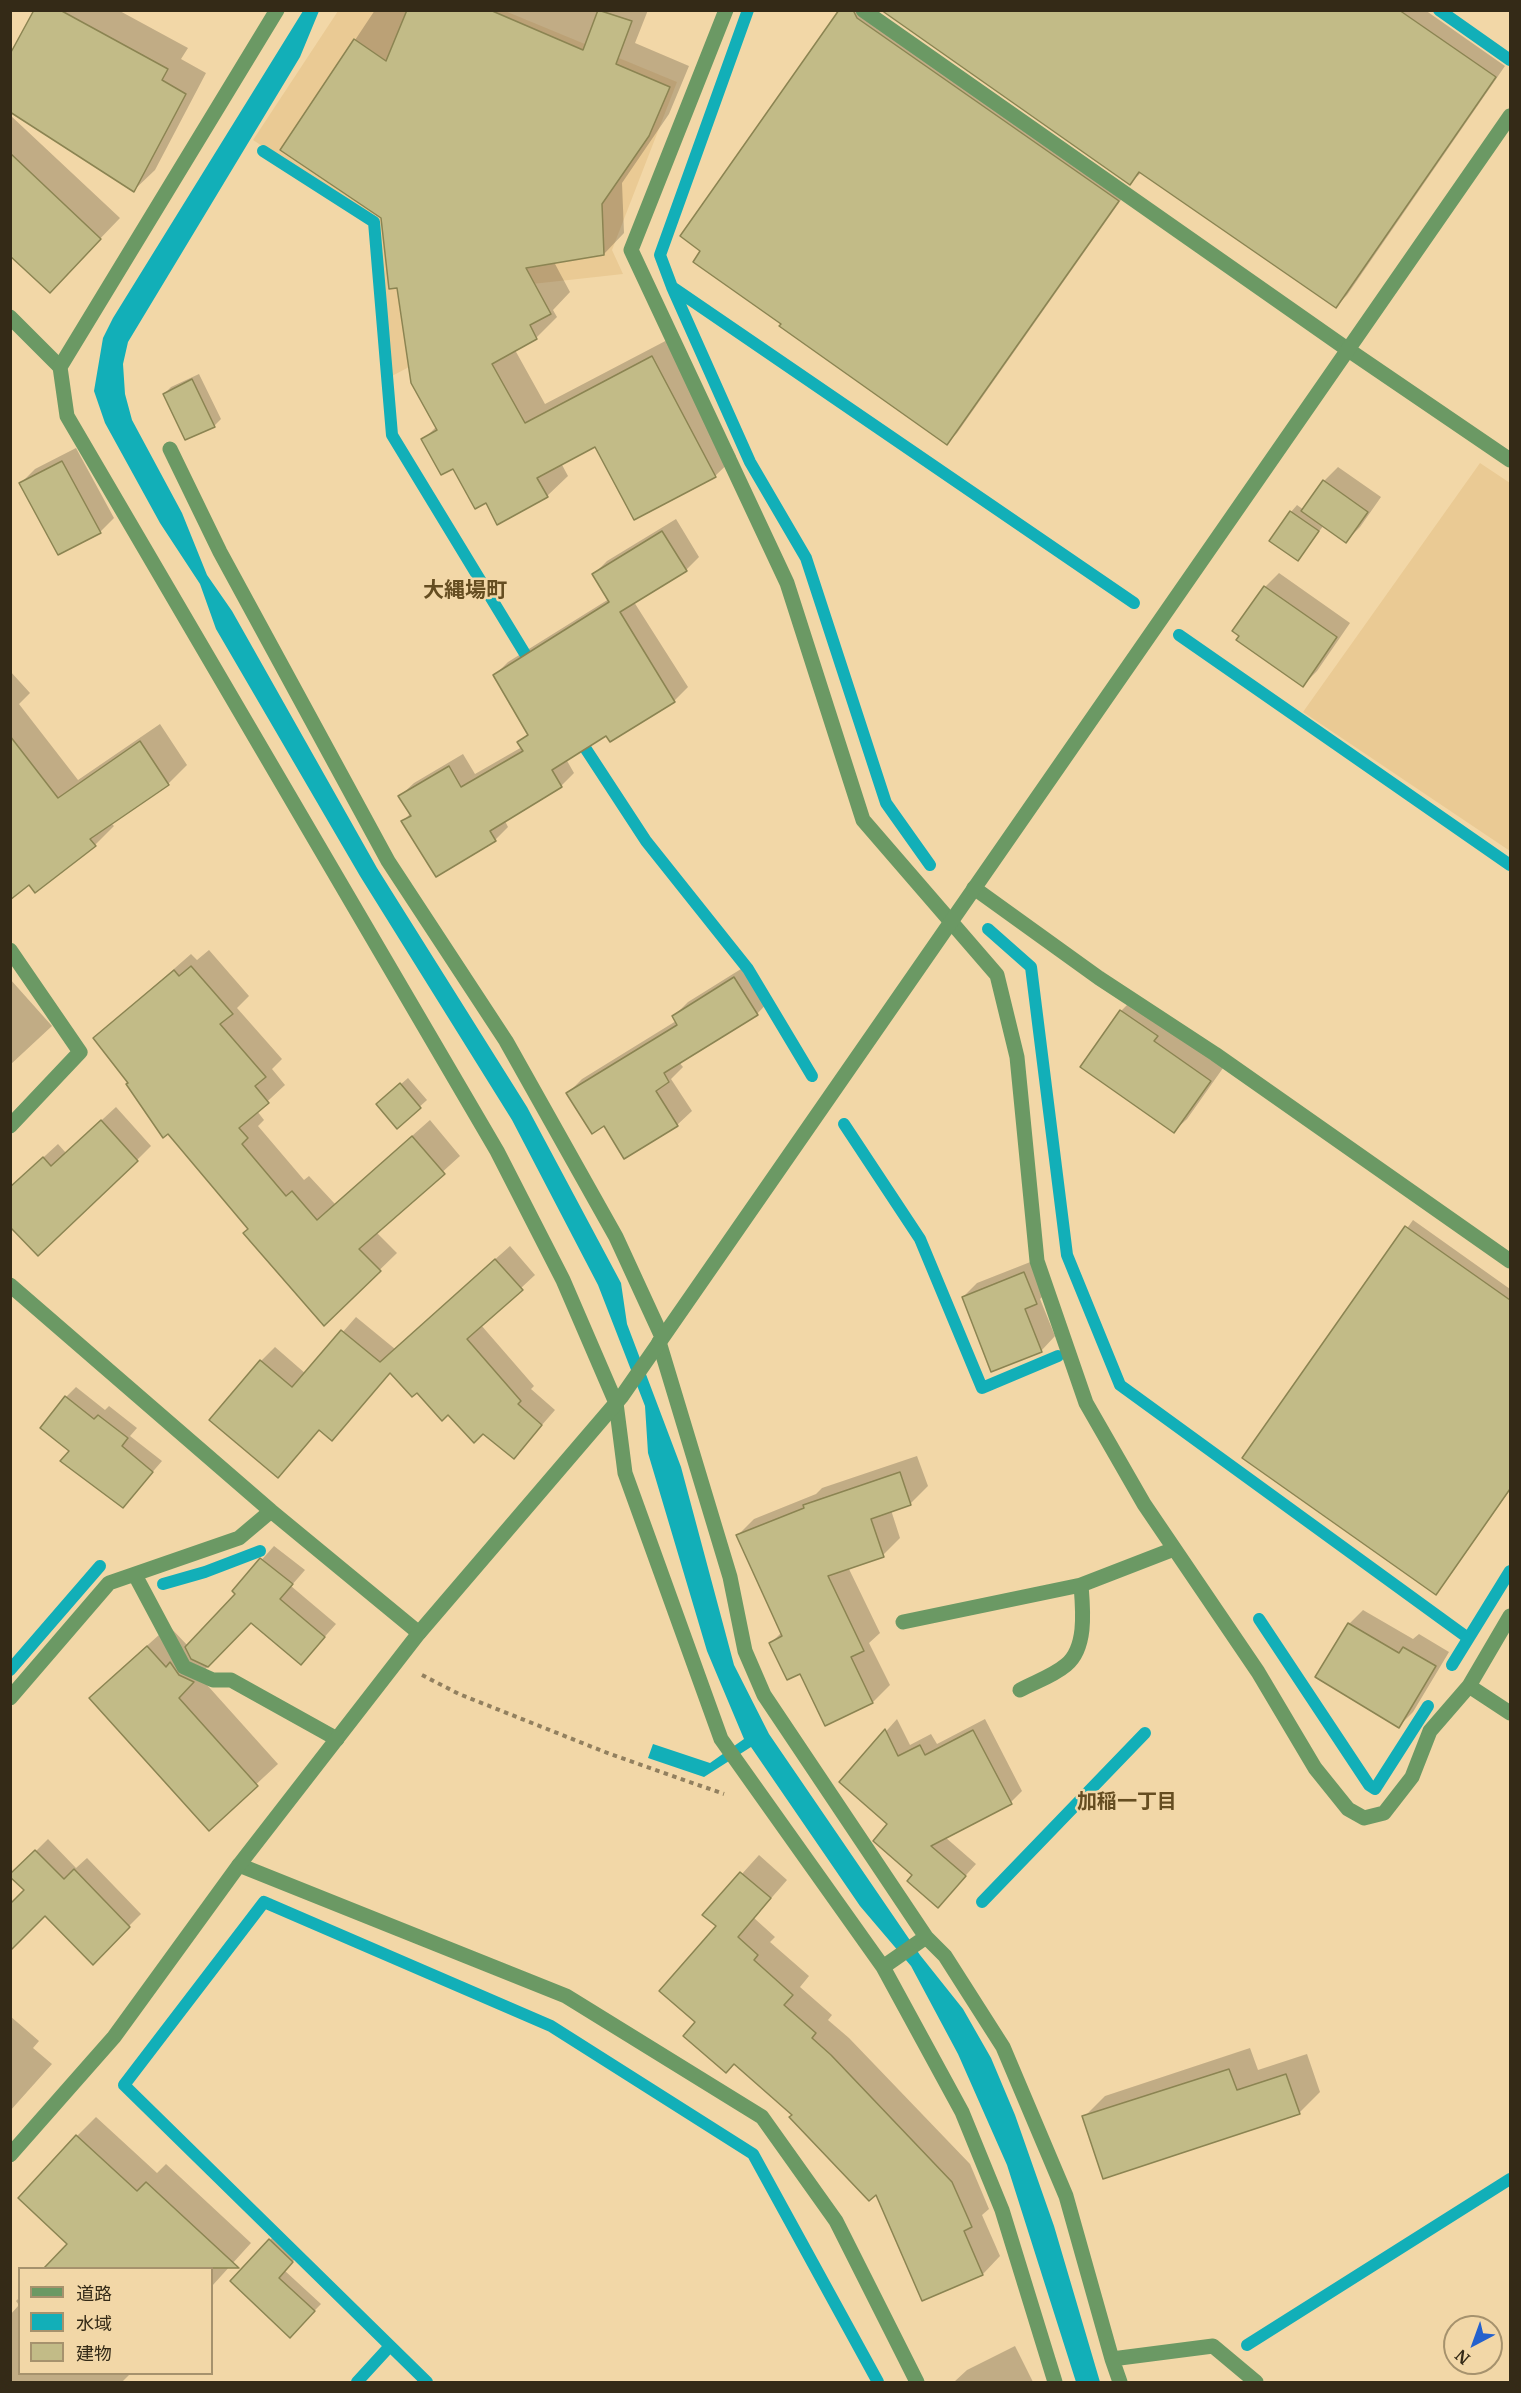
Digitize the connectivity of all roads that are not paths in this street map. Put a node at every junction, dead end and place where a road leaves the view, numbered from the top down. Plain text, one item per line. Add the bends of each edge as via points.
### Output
1 (278, 10) edge
2 (726, 10) edge
3 (863, 10) edge
4 (1510, 116) edge
5 (10, 317) edge
6 (1347, 349) junction
7 (60, 367) junction
8 (170, 449) dead end
9 (1510, 459) edge
10 (974, 888) junction
11 (950, 922) junction
12 (10, 950) edge
13 (10, 1126) edge
14 (1510, 1260) edge
15 (10, 1285) edge
16 (659, 1342) junction
17 (619, 1400) junction
18 (271, 1511) junction
19 (1174, 1549) junction
20 (135, 1575) junction
21 (1081, 1585) junction
22 (1510, 1616) edge
23 (903, 1622) dead end
24 (419, 1633) junction
25 (1470, 1686) junction
26 (1020, 1690) dead end
27 (10, 1698) edge
28 (1510, 1713) edge
29 (337, 1738) junction
30 (239, 1864) junction
31 (922, 1939) junction
32 (889, 1963) junction
33 (10, 2154) edge
34 (1112, 2359) junction
35 (913, 2380) edge
36 (1055, 2382) edge
37 (1120, 2382) edge
38 (1256, 2382) edge

1 - 7 street
2 - 11 street via 631,250 787,583 863,820
3 - 6 street
4 - 6 street
5 - 7 street
6 - 9 street
6 - 10 street
7 - 17 street via 67,416 497,1151
8 - 16 street via 220,552 388,861 506,1041 616,1237
10 - 11 street
10 - 14 street
11 - 16 street
11 - 19 street via 997,975 1017,1057 1037,1261 1083,1392 1138,1494
12 - 13 street via 80,1052
15 - 18 street
16 - 17 street
16 - 31 street via 730,1577 745,1651 764,1695
17 - 24 street
17 - 32 street via 625,1473 721,1739
18 - 20 street via 239,1538
18 - 24 street
19 - 21 street
19 - 25 street via 1258,1672 1315,1768 1348,1809 1364,1818 1384,1813 1412,1777 1430,1731
20 - 27 street via 109,1583
20 - 29 street via 184,1667 213,1680 231,1680
21 - 23 street
21 - 26 street via 1083,1619 1078,1646 1067,1665
22 - 25 street
24 - 29 street
25 - 28 street
29 - 30 street
30 - 33 street via 114,2037
30 - 35 street via 566,1996 762,2117 836,2221
31 - 32 street
31 - 34 street via 945,1956 1003,2047 1066,2196
32 - 36 street via 962,2112 1002,2211
34 - 37 street
34 - 38 street via 1213,2346

